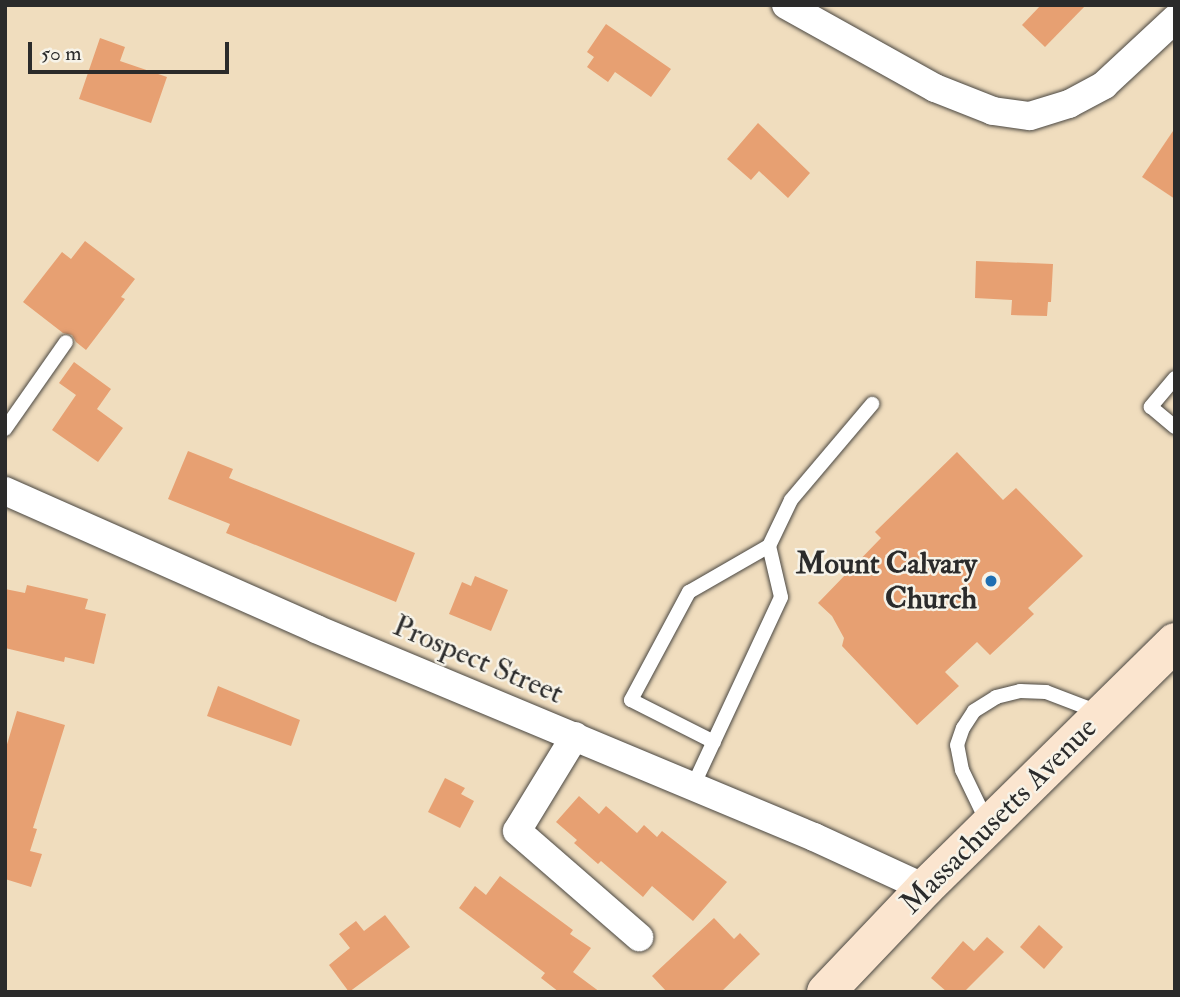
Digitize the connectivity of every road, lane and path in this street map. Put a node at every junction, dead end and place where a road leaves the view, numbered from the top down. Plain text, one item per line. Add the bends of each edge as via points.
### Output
1 (786, 5) edge
2 (1175, 19) edge
3 (66, 342) dead end
4 (1175, 378) edge
5 (872, 404) dead end
6 (1175, 426) edge
7 (5, 429) edge
8 (5, 491) edge
9 (769, 546) junction
10 (1175, 642) edge
11 (1102, 714) junction
12 (575, 736) junction
13 (714, 742) junction
14 (693, 786) junction
15 (989, 826) junction
16 (925, 888) junction
17 (639, 937) dead end
18 (826, 992) edge

1 - 2 street via 935,88 993,111 1030,116 1069,104 1104,85
3 - 7 lane
4 - 6 lane via 1150,407
5 - 9 lane via 791,500
8 - 12 street, Prospect Street via 316,629
9 - 13 lane via 781,597
9 - 13 lane via 688,592 631,700
10 - 11 main road, Massachusetts Avenue
11 - 15 main road, Massachusetts Avenue
11 - 15 lane via 1046,692 1020,691 996,697 974,711 957,745 962,771
12 - 14 street, Prospect Street
12 - 17 street via 517,831
13 - 14 lane
14 - 16 street, Prospect Street
15 - 16 main road, Massachusetts Avenue
16 - 18 main road, Massachusetts Avenue

